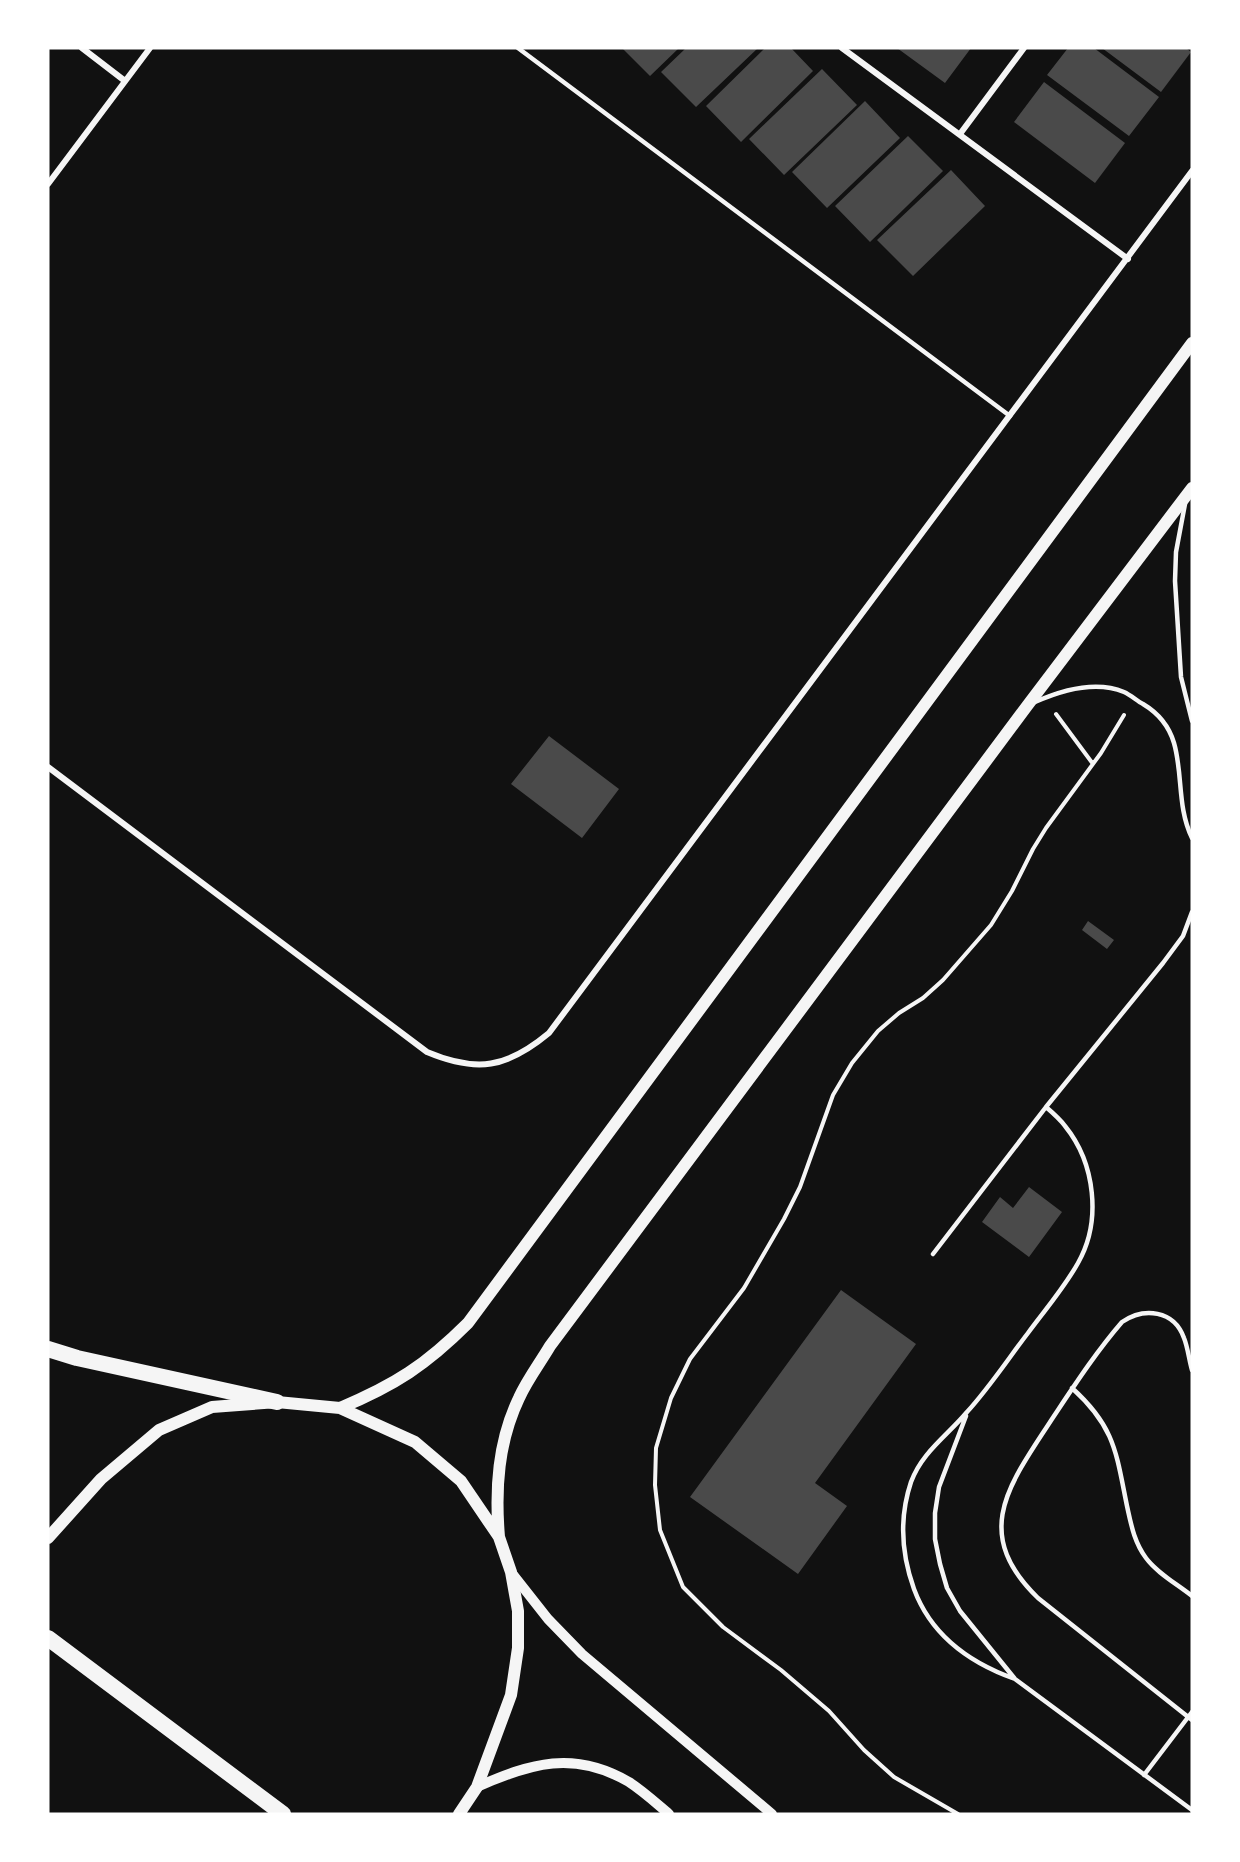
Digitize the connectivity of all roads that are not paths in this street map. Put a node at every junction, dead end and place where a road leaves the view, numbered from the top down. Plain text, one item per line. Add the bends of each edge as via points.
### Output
1 (82, 48) edge
2 (150, 48) edge
3 (518, 48) edge
4 (842, 48) edge
5 (1024, 48) edge
6 (125, 81) junction
7 (960, 135) junction
8 (1192, 171) edge
9 (48, 184) edge
10 (1128, 259) junction
11 (1192, 343) edge
12 (1010, 416) junction
13 (1189, 491) edge
14 (1027, 706) junction
15 (1192, 721) edge
16 (48, 767) edge
17 (1192, 838) edge
18 (1192, 912) edge
19 (1046, 1107) junction
20 (933, 1254) dead end
21 (48, 1349) edge
22 (1192, 1370) edge
23 (1072, 1388) junction
24 (277, 1402) junction
25 (340, 1408) junction
26 (967, 1413) junction
27 (499, 1537) junction
28 (48, 1538) edge
29 (510, 1572) junction
30 (1192, 1596) edge
31 (48, 1638) edge
32 (1015, 1679) junction
33 (1192, 1712) edge
34 (1190, 1718) edge
35 (1144, 1775) junction
36 (477, 1787) junction
37 (1192, 1810) edge
38 (462, 1811) edge
39 (283, 1814) edge
40 (669, 1814) edge
41 (772, 1814) edge

1 - 6 street
2 - 6 street
3 - 12 lane
4 - 7 street
5 - 7 street
6 - 9 street
7 - 10 street
8 - 10 street
10 - 12 street
11 - 25 main road via 468,1323 413,1372
12 - 16 street via 549,1033 529,1050 504,1061 478,1065 450,1062 427,1052
13 - 14 main road
13 - 15 lane via 1179,533 1175,581 1181,677
14 - 17 lane via 1064,690 1085,687 1125,692 1156,712 1174,740 1182,807
14 - 27 main road via 550,1346 519,1397 507,1430 497,1490
18 - 19 lane via 1183,936 1163,963
19 - 20 lane
19 - 26 lane via 1066,1126 1090,1177 1093,1205 1089,1232 1079,1261 1062,1288
21 - 24 highway
22 - 23 lane via 1178,1327 1168,1318 1144,1312 1122,1322
23 - 30 lane via 1100,1417 1109,1434 1139,1548 1156,1569
23 - 34 lane via 1009,1488 1003,1507 1004,1547 1023,1584 1038,1598
24 - 25 main road
24 - 28 main road via 212,1407 159,1430 101,1479
25 - 27 main road via 415,1442 461,1481
26 - 32 lane via 939,1487 935,1513 937,1547 947,1588 960,1611
26 - 32 lane via 925,1455 912,1481 904,1510 902,1540 907,1569 917,1597 950,1642 991,1671
27 - 29 main road
29 - 36 main road via 518,1611 518,1648 511,1695
29 - 41 street via 582,1654
31 - 39 highway
32 - 35 lane
33 - 34 lane
34 - 35 lane
35 - 37 lane
36 - 38 main road
36 - 40 street via 541,1763 570,1763 602,1769 629,1782

